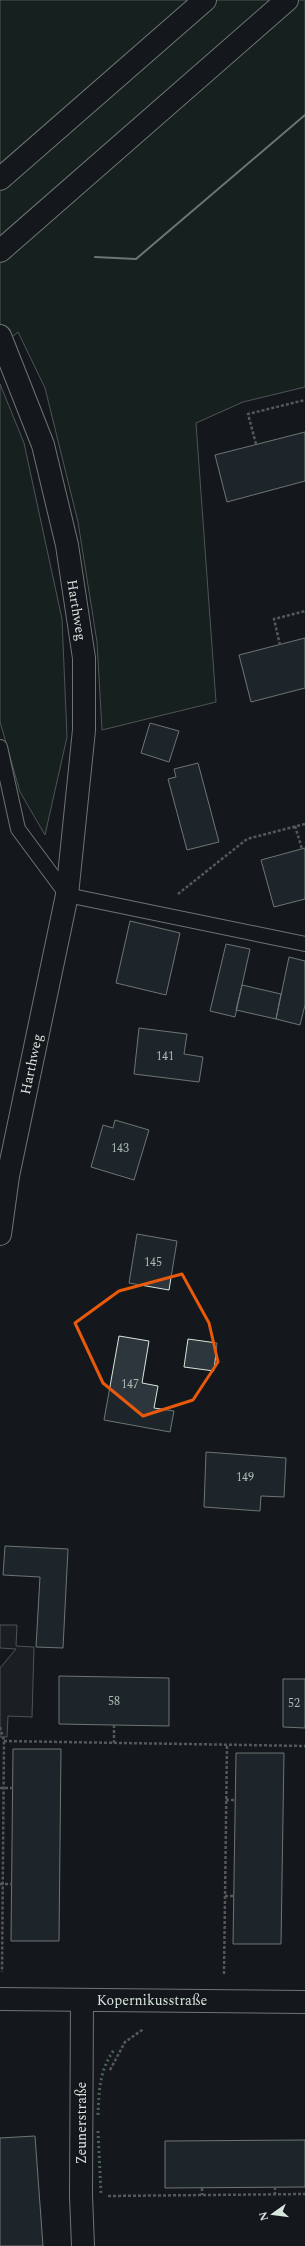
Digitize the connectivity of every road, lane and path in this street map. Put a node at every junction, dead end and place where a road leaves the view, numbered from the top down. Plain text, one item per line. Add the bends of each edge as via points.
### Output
1 (205, 0) edge
2 (288, 0) edge
3 (0, 179) edge
4 (0, 251) edge
5 (0, 336) edge
6 (305, 400) edge
7 (256, 444) dead end
8 (305, 611) edge
9 (280, 645) dead end
10 (0, 747) edge
11 (305, 824) edge
12 (295, 826) junction
13 (302, 849) dead end
14 (67, 895) junction
15 (154, 913) junction
16 (305, 944) edge
17 (0, 1234) edge
18 (114, 1725) dead end
19 (0, 1727) edge
20 (4, 1741) junction
21 (114, 1743) junction
22 (227, 1745) junction
23 (305, 1746) edge
24 (0, 1788) edge
25 (4, 1788) junction
26 (13, 1788) dead end
27 (226, 1800) junction
28 (236, 1800) dead end
29 (1, 1884) edge
30 (12, 1884) dead end
31 (225, 1896) junction
32 (234, 1896) dead end
33 (1, 1999) edge
34 (82, 2000) junction
35 (145, 2000) junction
36 (223, 2001) junction
37 (305, 2002) edge
38 (109, 2075) dead end
39 (275, 2187) dead end
40 (106, 2188) dead end
41 (202, 2188) dead end
42 (275, 2194) junction
43 (305, 2194) edge
44 (202, 2195) junction
45 (106, 2196) junction
46 (107, 2203) dead end
47 (83, 2246) edge

1 - 3 main road
2 - 4 main road
5 - 14 main road, Harthweg via 43,445 67,545 84,658 84,730
6 - 7 path via 248,414
8 - 9 path via 274,619
10 - 14 lane via 18,829
11 - 12 path
12 - 13 path
12 - 15 path via 248,839
14 - 15 lane
14 - 17 main road, Harthweg via 8,1176
15 - 16 lane
18 - 21 path
19 - 20 path
20 - 21 path
20 - 25 path
21 - 22 path
22 - 23 path
22 - 27 path
24 - 25 path
25 - 26 path
25 - 29 path
27 - 28 path
27 - 31 path
29 - 30 path
29 - 33 path
31 - 32 path
31 - 36 path
33 - 34 main road, Kopernikusstraße
34 - 35 main road, Kopernikusstraße
34 - 47 main road, Zeunerstraße via 80,2196
35 - 36 main road, Kopernikusstraße
35 - 38 path via 142,2030 125,2042
36 - 37 main road, Kopernikusstraße
39 - 42 path
40 - 45 path
41 - 44 path
42 - 43 path
42 - 44 path
44 - 45 path
45 - 46 path

